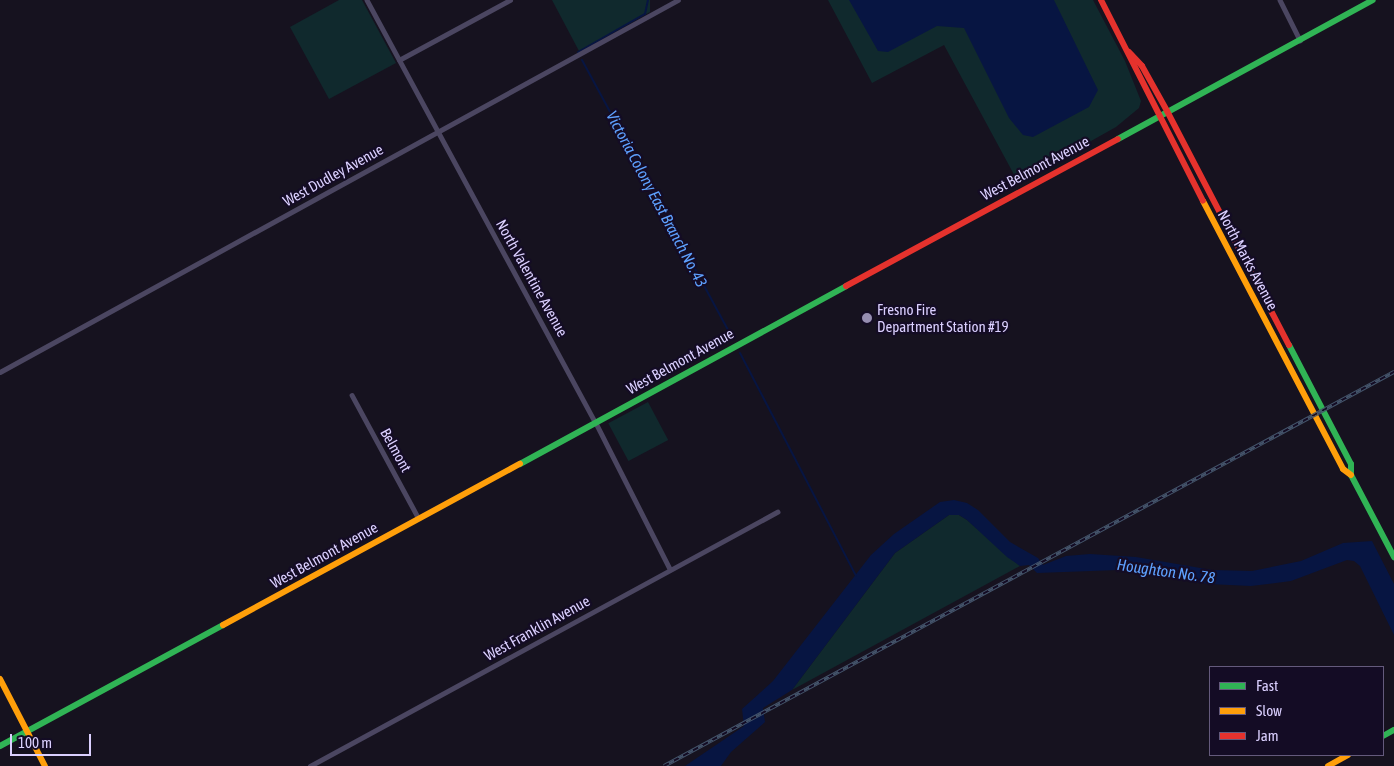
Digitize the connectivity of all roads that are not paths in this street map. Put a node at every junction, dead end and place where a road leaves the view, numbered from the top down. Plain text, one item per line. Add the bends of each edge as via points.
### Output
1 (367, 0) edge
2 (510, 0) edge
3 (678, 0) edge
4 (1101, 0) edge
5 (1280, 0) edge
6 (1372, 0) edge
7 (1300, 40) junction
8 (1129, 52) junction
9 (399, 60) junction
10 (1167, 111) junction
11 (1158, 116) junction
12 (438, 132) junction
13 (0, 372) edge
14 (352, 395) dead end
15 (595, 421) junction
16 (1351, 475) junction
17 (777, 512) dead end
18 (418, 517) junction
19 (1394, 557) edge
20 (670, 569) junction
21 (0, 679) edge
22 (29, 731) junction
23 (0, 746) edge
24 (1346, 756) edge
25 (45, 766) edge
26 (310, 766) edge
27 (1328, 766) edge

1 - 9 street, North Valentine Avenue
2 - 9 street
3 - 12 street, West Dudley Avenue
4 - 8 street, North Marks Avenue
5 - 7 street
6 - 7 street, West Belmont Avenue
7 - 10 street, West Belmont Avenue
8 - 10 street, North Marks Avenue via 1142,66
8 - 11 street, North Marks Avenue via 1138,78
9 - 12 street, North Valentine Avenue
10 - 11 street, West Belmont Avenue
10 - 16 street, North Marks Avenue via 1351,464
11 - 15 street, West Belmont Avenue
11 - 16 street, North Marks Avenue via 1343,470
12 - 13 street, West Dudley Avenue
12 - 15 street, North Valentine Avenue
14 - 18 street, Belmont
15 - 18 street, West Belmont Avenue
15 - 20 street, North Valentine Avenue
16 - 19 street, North Marks Avenue
17 - 20 street, West Franklin Avenue
18 - 22 street, West Belmont Avenue
20 - 26 street, West Franklin Avenue
21 - 22 street
22 - 23 street, West Belmont Avenue
22 - 25 street
24 - 27 street

